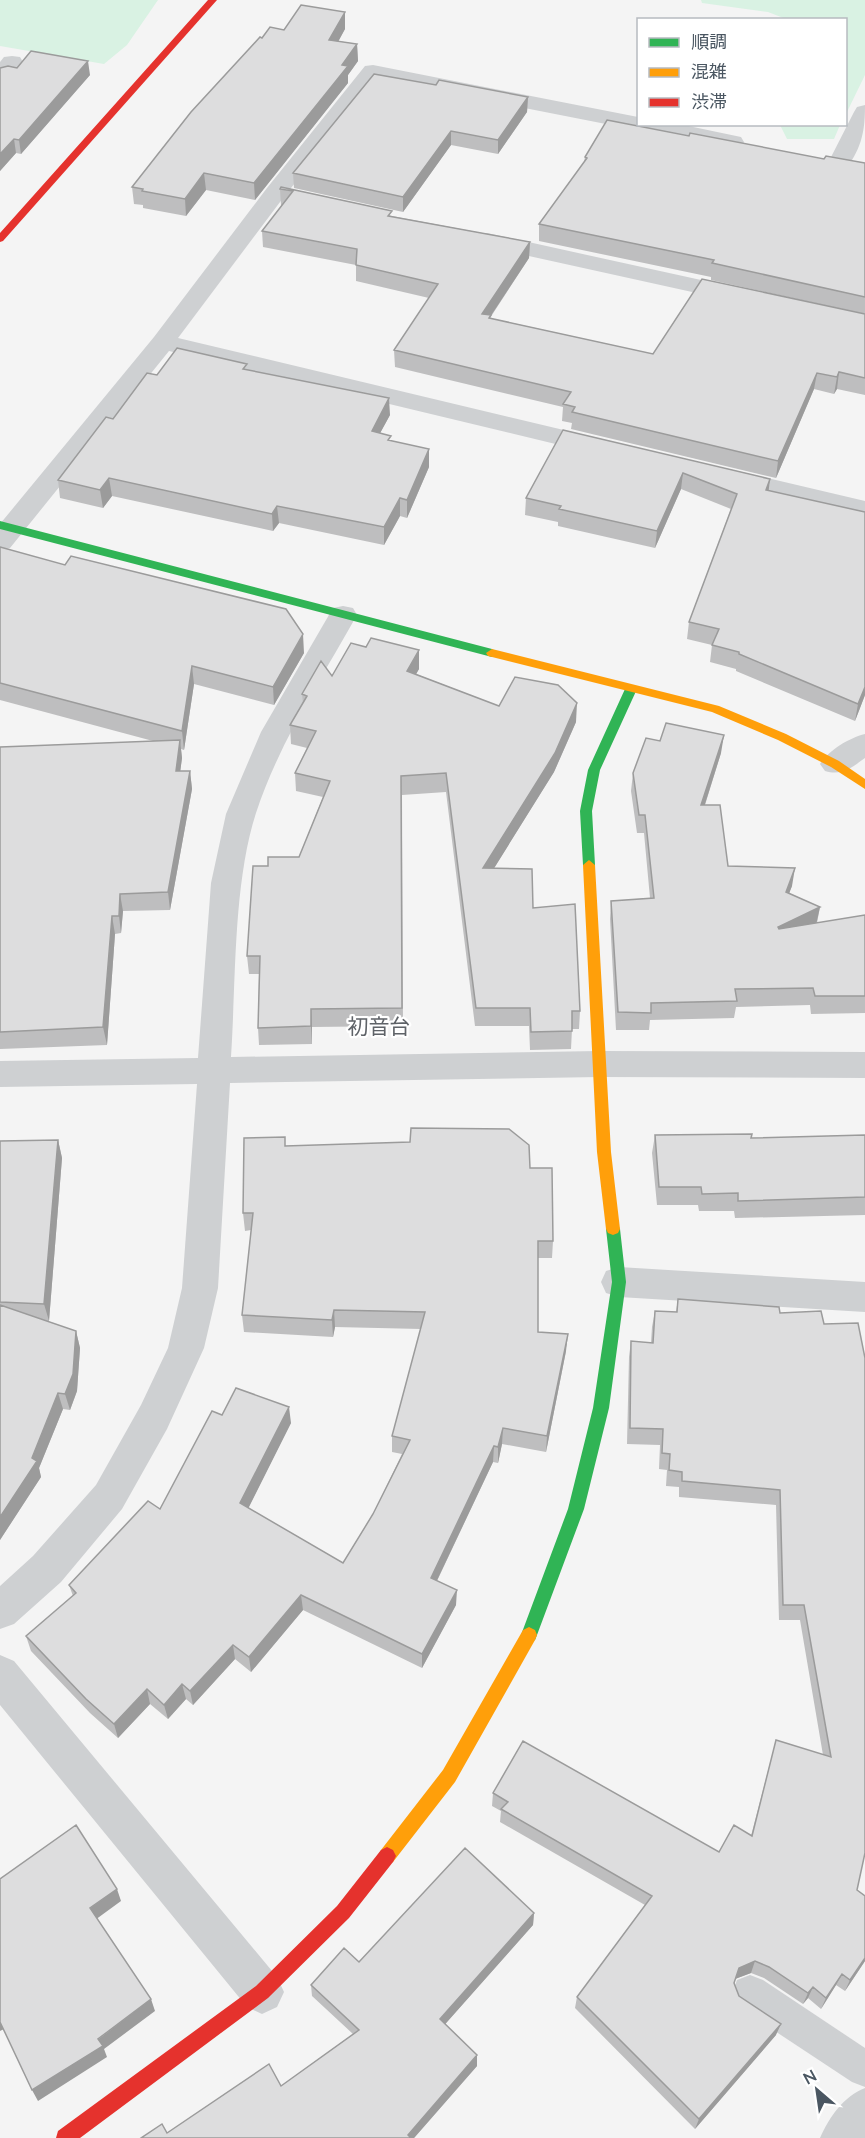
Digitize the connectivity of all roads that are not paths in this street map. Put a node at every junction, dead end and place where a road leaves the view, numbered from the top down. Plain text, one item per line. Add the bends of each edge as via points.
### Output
1 (213, 0) edge
2 (865, 112) edge
3 (637, 124) edge
4 (653, 126) edge
5 (758, 147) edge
6 (816, 158) edge
7 (839, 163) junction
8 (865, 168) edge
9 (275, 194) junction
10 (298, 199) edge
11 (460, 234) edge
12 (0, 239) edge
13 (761, 300) edge
14 (163, 342) junction
15 (623, 452) edge
16 (704, 471) edge
17 (865, 509) edge
18 (4, 531) edge
19 (343, 615) junction
20 (631, 689) junction
21 (865, 744) edge
22 (835, 764) junction
23 (865, 785) edge
24 (599, 1064) junction
25 (865, 1065) edge
26 (215, 1070) junction
27 (0, 1074) edge
28 (619, 1282) junction
29 (865, 1297) edge
30 (0, 1611) edge
31 (0, 1674) edge
32 (262, 1992) junction
33 (750, 1993) dead end
34 (865, 2069) edge
35 (865, 2110) edge
36 (64, 2138) edge
37 (843, 2138) edge

1 - 12 street
2 - 7 street
3 - 9 street via 373,71
4 - 5 street
6 - 7 street
7 - 8 street
9 - 10 street
9 - 14 street
11 - 13 street
14 - 15 street
14 - 18 street
16 - 17 street
18 - 19 street
19 - 20 street
19 - 26 street via 276,732 241,814 226,883
20 - 22 street via 715,709
20 - 24 street via 594,770 586,811
21 - 22 street
22 - 23 street
24 - 25 street
24 - 26 street
24 - 28 street via 604,1152
26 - 27 street
26 - 30 street via 200,1288 186,1348 154,1418 109,1497 47,1569
28 - 29 street
28 - 32 street via 601,1408 576,1509 526,1643 449,1776 343,1912
31 - 32 street
32 - 36 street
33 - 34 lane
35 - 37 street

